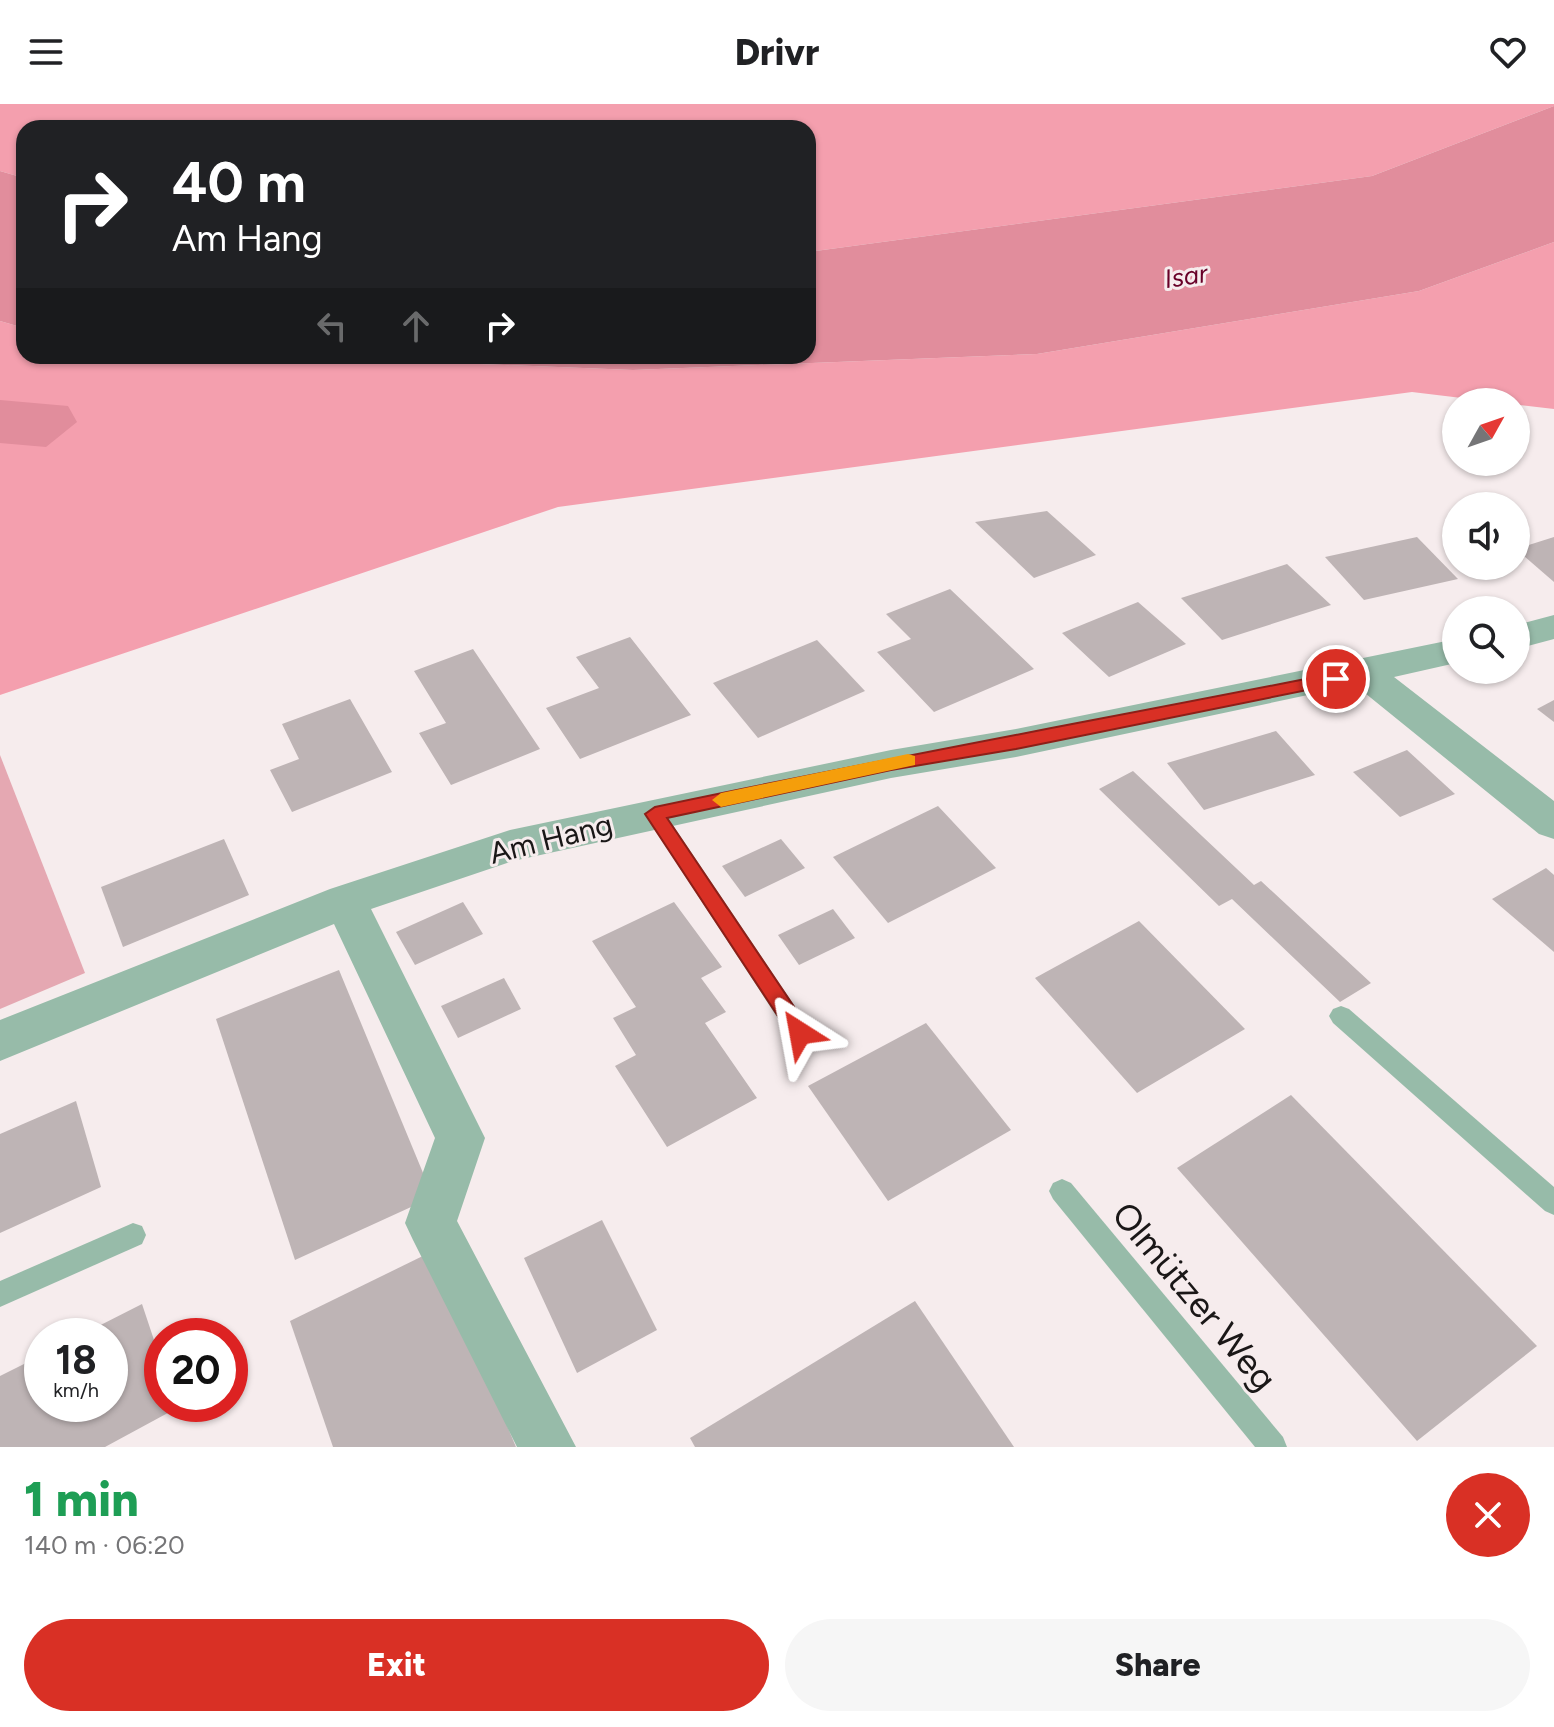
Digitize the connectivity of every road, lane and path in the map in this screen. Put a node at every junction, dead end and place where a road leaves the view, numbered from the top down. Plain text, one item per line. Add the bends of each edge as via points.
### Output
1 (1554, 627) edge
2 (1530, 633) edge
3 (1442, 654) edge
4 (1365, 673) junction
5 (655, 814) junction
6 (1554, 823) edge
7 (345, 901) junction
8 (1341, 1016) dead end
9 (800, 1033) dead end
10 (0, 1041) edge
11 (1062, 1191) dead end
12 (1554, 1203) edge
13 (133, 1235) dead end
14 (0, 1294) edge
15 (547, 1447) edge
16 (1273, 1447) edge

1 - 2 street
3 - 4 street, Am Hang
4 - 5 street, Am Hang
4 - 6 street
5 - 7 street, Am Hang via 510,846
5 - 9 lane
7 - 10 street, Am Hang
7 - 15 street via 460,1138 431,1223
8 - 12 lane
11 - 16 lane, Olmützer Weg
13 - 14 lane

